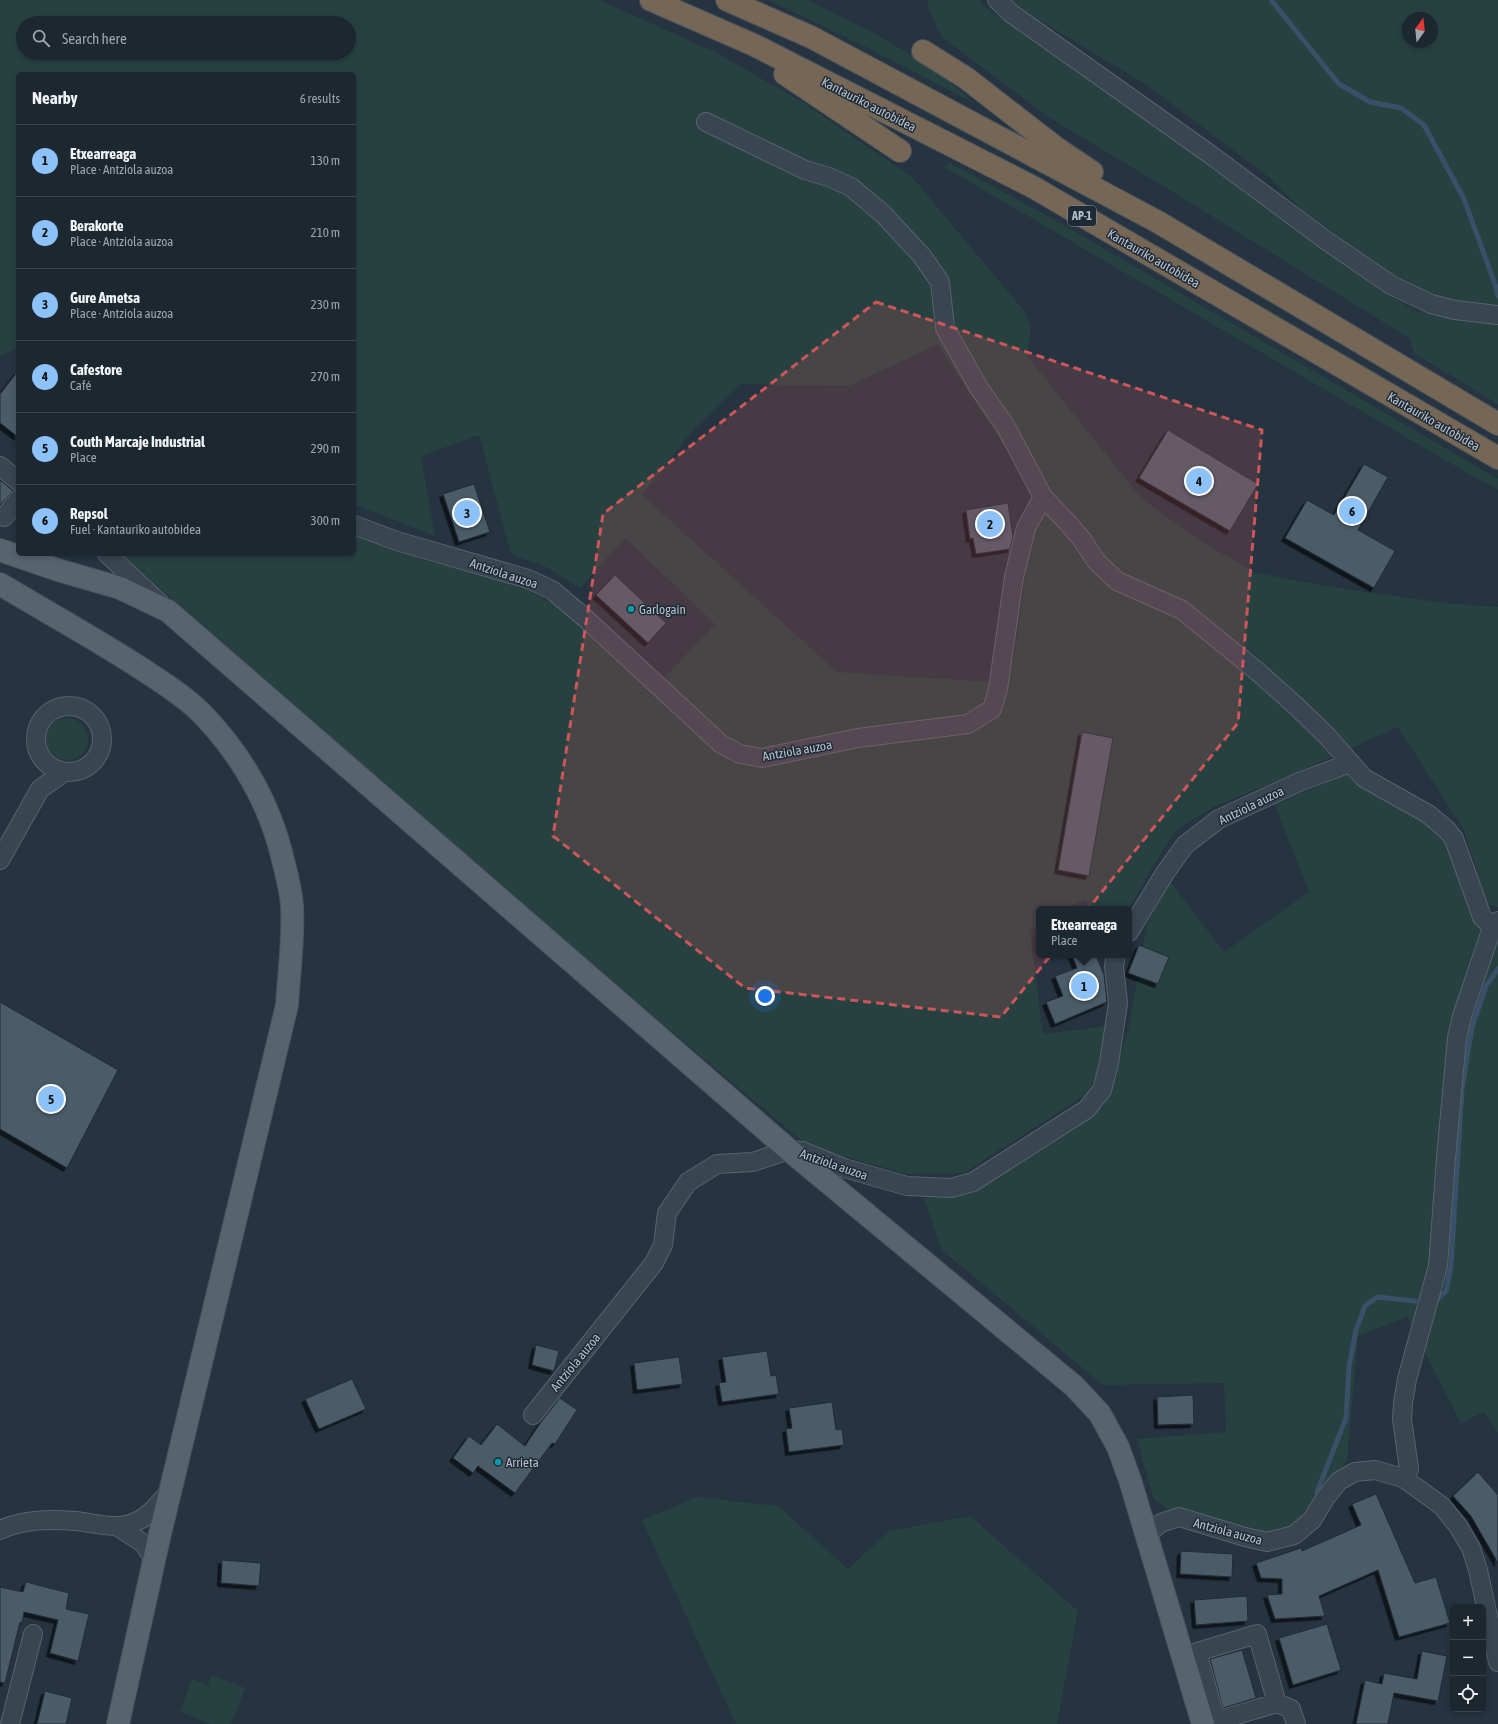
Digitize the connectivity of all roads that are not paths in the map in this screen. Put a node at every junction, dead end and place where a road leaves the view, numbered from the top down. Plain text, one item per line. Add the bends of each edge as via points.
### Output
1 (651, 0) edge
2 (727, 0) edge
3 (997, 0) edge
4 (754, 45) junction
5 (923, 51) dead end
6 (706, 122) dead end
7 (900, 151) dead end
8 (1158, 222) junction
9 (1498, 315) edge
10 (1498, 424) edge
11 (1498, 458) edge
12 (0, 466) edge
13 (16, 479) edge
14 (1043, 497) junction
15 (16, 502) edge
16 (4, 517) dead end
17 (356, 526) edge
18 (0, 550) edge
19 (16, 556) edge
20 (17, 556) edge
21 (109, 556) edge
22 (0, 584) edge
23 (168, 611) junction
24 (40, 755) junction
25 (1350, 763) junction
26 (63, 772) junction
27 (40, 790) junction
28 (0, 860) edge
29 (1496, 922) edge
30 (1132, 927) edge
31 (1115, 958) edge
32 (789, 1150) junction
33 (533, 1415) dead end
34 (1403, 1478) junction
35 (171, 1490) junction
36 (118, 1527) junction
37 (0, 1530) edge
38 (1146, 1536) junction
39 (154, 1560) junction
40 (1493, 1617) edge
41 (34, 1634) dead end
42 (1498, 1662) edge
43 (1277, 1703) junction
44 (0, 1723) edge
45 (1212, 1723) edge
46 (5, 1724) edge
47 (10, 1724) edge
48 (118, 1724) edge
49 (1296, 1724) edge

1 - 4 highway, Kantauriko autobidea / AP-1
2 - 8 highway, AP-1 via 811,37
3 - 9 street via 1012,14 1391,285 1431,304 1455,310
4 - 7 highway via 789,78
4 - 11 highway, Kantauriko autobidea / AP-1 via 1033,187
5 - 8 highway via 966,78 1055,147 1131,198
6 - 14 street via 805,170 851,187 883,214 922,256 940,282 945,328 979,388 1005,425
8 - 10 highway, AP-1
12 - 13 street
14 - 17 street, Antziola auzoa via 1026,528 1014,577 998,689 992,709 968,724 858,738 762,758 740,754 721,744 552,590 528,579 397,541
14 - 25 street via 1068,522 1096,561 1117,581 1182,610 1295,705
15 - 16 street
18 - 19 main road
20 - 23 main road via 120,588
21 - 23 street
22 - 35 main road via 128,660 171,689 206,718 247,771 270,818 292,905 287,1005
23 - 32 main road
24 - 26 street via 43,762
24 - 26 street via 35,737 38,725 45,716 57,708 67,706 77,707 94,716 102,735 102,746 97,758 88,767 76,772
24 - 27 street
25 - 29 street via 1364,778 1428,814 1446,830 1454,839 1482,917 1488,923
25 - 30 street, Antziola auzoa via 1299,782 1219,819 1185,845
26 - 27 street
27 - 28 street
29 - 34 street via 1462,1016 1457,1038 1438,1266 1403,1403 1402,1420 1409,1469
31 - 32 street, Antziola auzoa via 1118,1003 1109,1063 1102,1090 1087,1109 972,1182 950,1188 907,1186 844,1168 802,1151
32 - 33 street, Antziola auzoa via 753,1162 717,1164 688,1182 667,1213 663,1244 654,1263
32 - 38 main road via 1074,1386 1100,1414 1118,1447
34 - 38 street, Antziola auzoa via 1375,1470 1355,1472 1339,1481 1312,1520 1294,1535 1268,1542 1179,1518 1161,1523
34 - 40 street, Antziola auzoa via 1442,1506 1458,1526 1473,1555
35 - 36 street via 142,1519
35 - 39 main road
36 - 37 street via 75,1521 38,1520
36 - 39 street via 144,1544
38 - 45 main road
39 - 48 main road
40 - 42 street, Antziola auzoa
41 - 47 street
43 - 45 street
43 - 45 street via 1257,1634 1197,1652
43 - 49 street via 1291,1709
44 - 46 street

